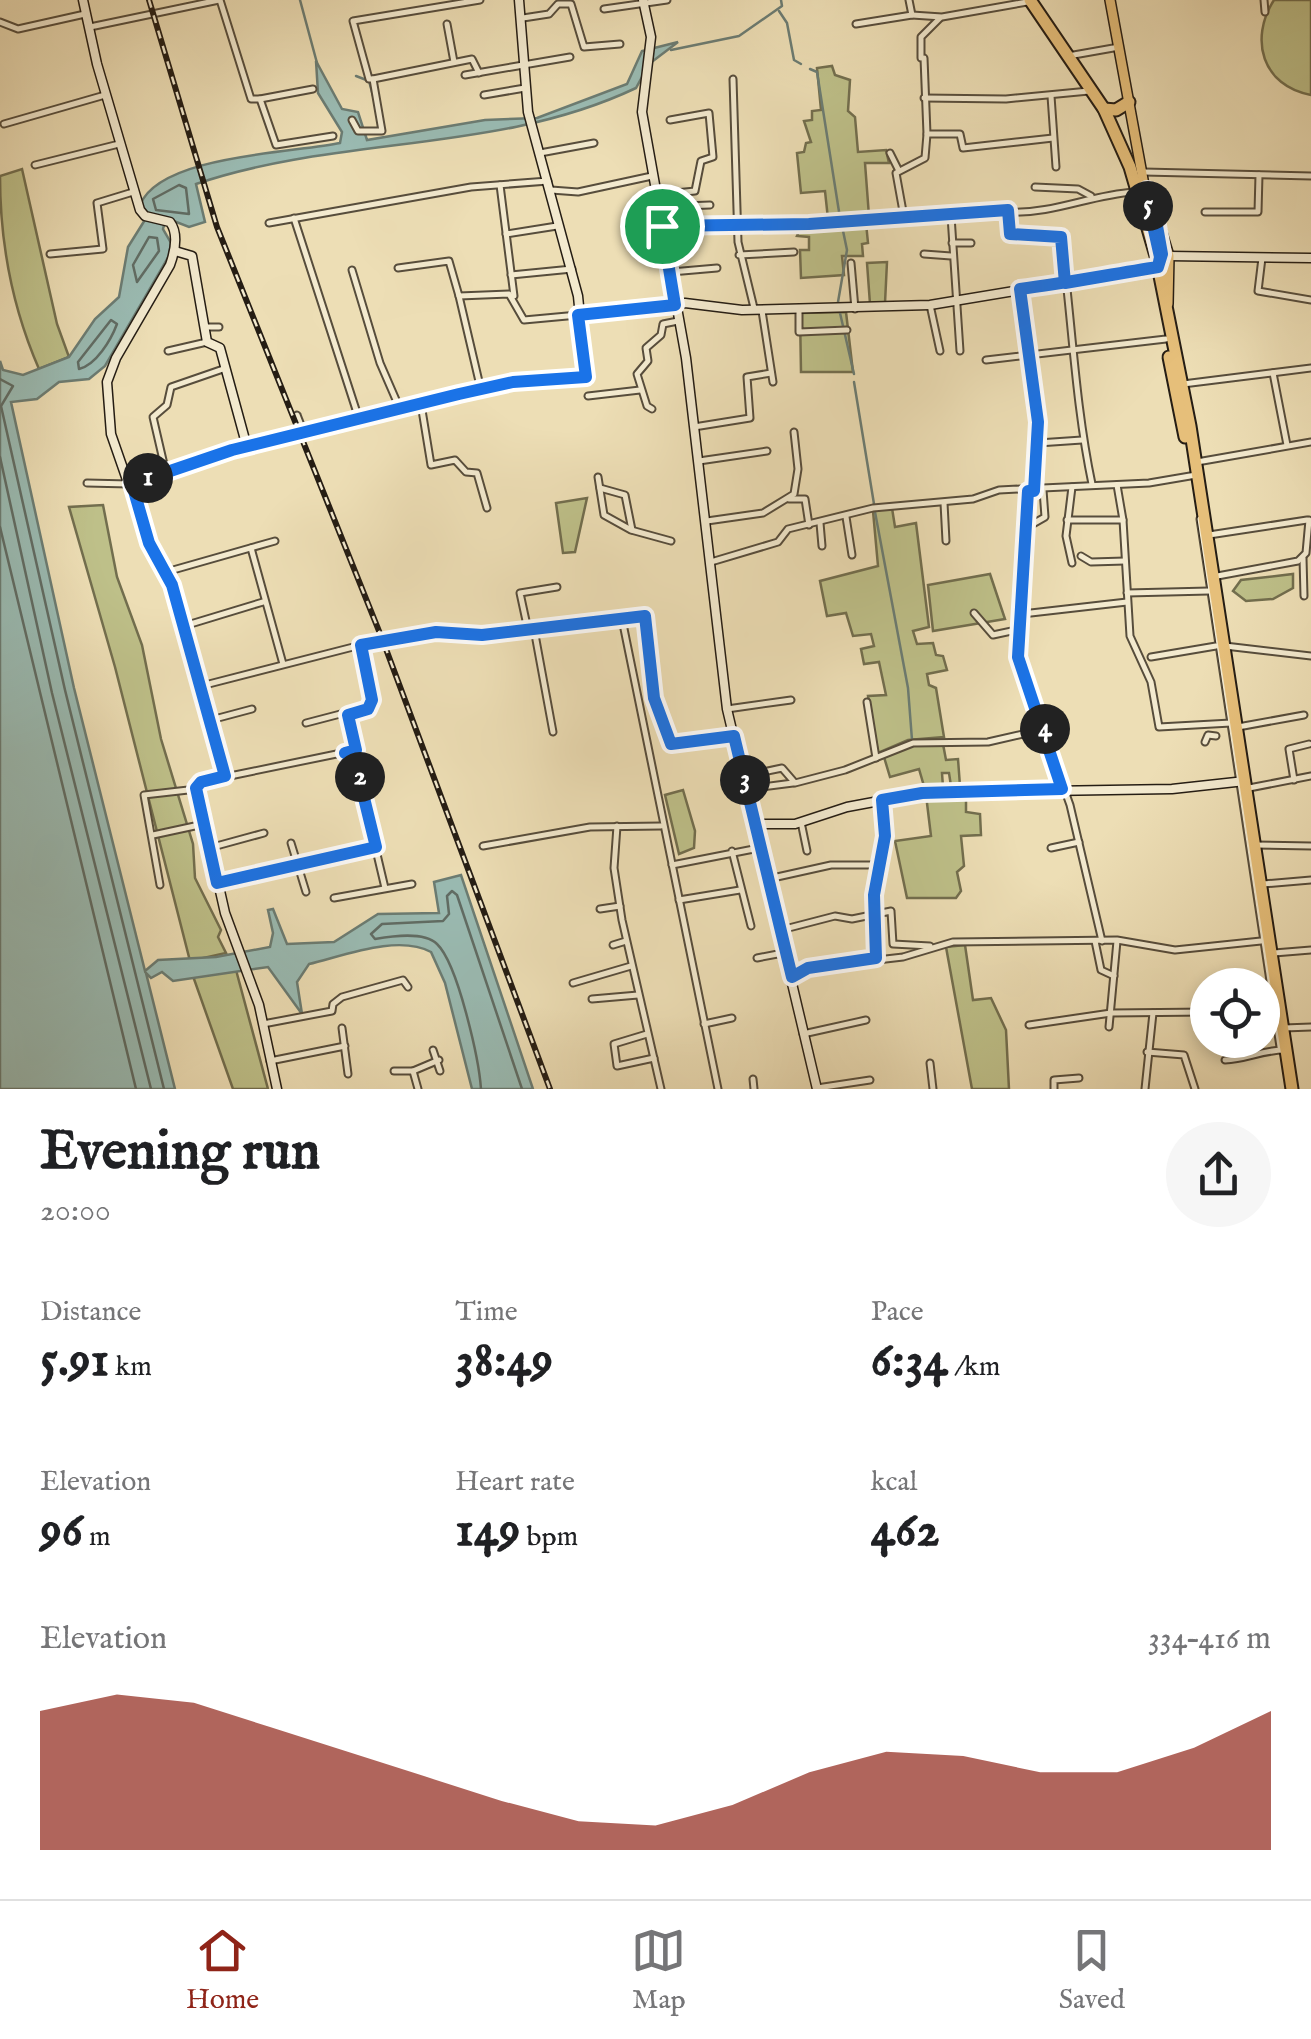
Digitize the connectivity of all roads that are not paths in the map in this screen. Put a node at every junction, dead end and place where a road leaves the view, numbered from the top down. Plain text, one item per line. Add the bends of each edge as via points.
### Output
1 (83, 0) edge
2 (220, 0) edge
3 (480, 0) edge
4 (519, 0) edge
5 (667, 0) edge
6 (908, 0) edge
7 (1030, 0) edge
8 (1110, 0) edge
9 (1264, 0) edge
10 (643, 2) edge
11 (443, 4) edge
12 (604, 9) dead end
13 (1265, 12) dead end
14 (85, 14) junction
15 (912, 15) junction
16 (942, 17) junction
17 (523, 18) junction
18 (0, 22) edge
19 (447, 24) dead end
20 (856, 24) dead end
21 (87, 28) junction
22 (620, 44) dead end
23 (1119, 46) junction
24 (1068, 56) junction
25 (570, 57) dead end
26 (454, 62) junction
27 (522, 66) junction
28 (480, 73) junction
29 (465, 75) dead end
30 (733, 79) dead end
31 (373, 80) junction
32 (524, 88) junction
33 (313, 89) dead end
34 (1092, 90) junction
35 (108, 95) junction
36 (484, 95) dead end
37 (1051, 96) junction
38 (924, 98) junction
39 (260, 99) junction
40 (1129, 102) junction
41 (1104, 109) junction
42 (352, 120) dead end
43 (670, 120) dead end
44 (4, 124) dead end
45 (927, 134) junction
46 (334, 136) dead end
47 (1053, 138) junction
48 (594, 143) dead end
49 (122, 144) junction
50 (540, 153) junction
51 (890, 153) dead end
52 (35, 165) dead end
53 (1056, 167) dead end
54 (898, 169) junction
55 (1144, 172) junction
56 (1259, 174) junction
57 (652, 176) junction
58 (1311, 176) edge
59 (500, 185) junction
60 (550, 186) junction
61 (134, 188) junction
62 (1035, 188) dead end
63 (1147, 190) junction
64 (1134, 192) junction
65 (656, 195) junction
66 (1091, 196) junction
67 (710, 205) dead end
68 (658, 206) junction
69 (1010, 212) junction
70 (1205, 212) dead end
71 (951, 216) junction
72 (294, 218) junction
73 (904, 218) junction
74 (269, 223) dead end
75 (560, 225) junction
76 (662, 226) junction
77 (740, 227) junction
78 (506, 234) junction
79 (697, 242) dead end
80 (971, 243) dead end
81 (665, 244) junction
82 (952, 244) junction
83 (175, 251) junction
84 (794, 252) dead end
85 (50, 254) dead end
86 (924, 254) dead end
87 (740, 255) junction
88 (952, 256) junction
89 (1262, 257) junction
90 (1311, 258) edge
91 (1159, 262) junction
92 (851, 263) dead end
93 (398, 268) dead end
94 (717, 268) dead end
95 (572, 269) junction
96 (352, 270) dead end
97 (670, 272) junction
98 (511, 276) junction
99 (1065, 283) junction
100 (1020, 289) junction
101 (459, 296) junction
102 (514, 297) junction
103 (954, 300) junction
104 (1311, 300) edge
105 (675, 305) junction
106 (930, 306) junction
107 (758, 308) junction
108 (799, 308) junction
109 (855, 309) junction
110 (578, 315) junction
111 (678, 321) junction
112 (220, 326) dead end
113 (206, 327) junction
114 (844, 330) dead end
115 (1166, 339) junction
116 (207, 342) junction
117 (168, 351) dead end
118 (940, 351) dead end
119 (960, 351) dead end
120 (1074, 351) junction
121 (1028, 354) junction
122 (986, 360) dead end
123 (226, 368) junction
124 (1311, 368) edge
125 (1273, 372) junction
126 (771, 373) junction
127 (772, 382) dead end
128 (1183, 384) junction
129 (480, 390) junction
130 (640, 390) junction
131 (588, 396) dead end
132 (421, 404) junction
133 (400, 409) junction
134 (652, 409) dead end
135 (297, 415) dead end
136 (359, 420) junction
137 (691, 427) junction
138 (794, 432) dead end
139 (305, 436) junction
140 (1082, 440) junction
141 (1038, 442) junction
142 (1311, 442) edge
143 (1287, 445) junction
144 (247, 447) junction
145 (767, 451) dead end
146 (696, 461) junction
147 (1194, 466) junction
148 (166, 472) junction
149 (598, 477) dead end
150 (87, 484) dead end
151 (132, 484) junction
152 (1092, 484) junction
153 (1116, 485) junction
154 (1072, 486) junction
155 (600, 488) junction
156 (1043, 490) junction
157 (1031, 491) junction
158 (789, 499) junction
159 (944, 502) junction
160 (488, 508) dead end
161 (1203, 511) junction
162 (846, 517) junction
163 (1067, 520) junction
164 (1124, 520) junction
165 (1310, 520) edge
166 (703, 521) junction
167 (820, 523) junction
168 (809, 526) junction
169 (1024, 529) junction
170 (632, 530) junction
171 (1206, 535) junction
172 (946, 541) dead end
173 (275, 542) dead end
174 (670, 542) dead end
175 (822, 546) dead end
176 (252, 548) junction
177 (852, 555) dead end
178 (1082, 556) dead end
179 (1303, 558) junction
180 (1125, 561) junction
181 (1072, 563) dead end
182 (707, 564) junction
183 (166, 572) junction
184 (1307, 574) edge
185 (1210, 584) junction
186 (557, 587) dead end
187 (1126, 594) junction
188 (1304, 596) dead end
189 (263, 602) junction
190 (1127, 602) junction
191 (974, 612) dead end
192 (1022, 614) junction
193 (622, 618) junction
194 (182, 626) junction
195 (531, 629) junction
196 (1021, 629) junction
197 (361, 645) junction
198 (1220, 646) junction
199 (1311, 656) edge
200 (1151, 657) dead end
201 (283, 664) junction
202 (198, 687) junction
203 (791, 700) dead end
204 (867, 702) dead end
205 (727, 709) junction
206 (252, 710) dead end
207 (1304, 714) dead end
208 (348, 715) junction
209 (208, 721) junction
210 (306, 724) dead end
211 (1233, 724) junction
212 (1045, 729) junction
213 (553, 732) dead end
214 (734, 736) junction
215 (1216, 736) dead end
216 (1205, 742) dead end
217 (1309, 744) edge
218 (345, 753) junction
219 (876, 758) junction
220 (225, 776) junction
221 (744, 776) junction
222 (1311, 776) edge
223 (1294, 781) junction
224 (793, 783) junction
225 (1243, 784) junction
226 (196, 788) junction
227 (747, 789) junction
228 (1062, 789) junction
229 (882, 800) junction
230 (801, 822) junction
231 (204, 824) junction
232 (754, 824) junction
233 (617, 826) junction
234 (661, 826) junction
235 (264, 833) dead end
236 (153, 835) junction
237 (1078, 842) junction
238 (291, 843) dead end
239 (484, 846) dead end
240 (1254, 846) junction
241 (1311, 846) edge
242 (376, 847) junction
243 (210, 848) junction
244 (759, 848) junction
245 (1051, 848) dead end
246 (732, 851) junction
247 (807, 851) dead end
248 (672, 864) junction
249 (880, 864) junction
250 (297, 866) junction
251 (768, 879) junction
252 (1311, 880) edge
253 (217, 883) junction
254 (412, 884) dead end
255 (1260, 885) junction
256 (160, 886) dead end
257 (384, 888) junction
258 (740, 890) junction
259 (306, 892) dead end
260 (334, 898) dead end
261 (679, 900) junction
262 (620, 906) junction
263 (600, 909) dead end
264 (874, 915) junction
265 (751, 926) dead end
266 (781, 930) junction
267 (1118, 940) junction
268 (1265, 940) junction
269 (626, 941) junction
270 (1098, 941) junction
271 (613, 944) dead end
272 (934, 947) junction
273 (1311, 950) edge
274 (786, 952) junction
275 (1272, 953) junction
276 (757, 958) dead end
277 (876, 958) junction
278 (632, 966) junction
279 (1270, 968) edge
280 (1273, 968) edge
281 (1114, 976) junction
282 (792, 977) junction
283 (574, 983) dead end
284 (408, 987) dead end
285 (638, 995) junction
286 (592, 999) dead end
287 (1152, 1012) junction
288 (1190, 1012) edge
289 (1111, 1013) junction
290 (732, 1018) dead end
291 (866, 1020) dead end
292 (1280, 1021) edge
293 (263, 1024) junction
294 (704, 1024) junction
295 (1029, 1025) dead end
296 (1110, 1027) dead end
297 (1311, 1027) edge
298 (342, 1028) dead end
299 (1283, 1028) junction
300 (1280, 1032) edge
301 (647, 1034) junction
302 (803, 1034) junction
303 (345, 1046) junction
304 (433, 1050) dead end
305 (1283, 1050) junction
306 (1146, 1052) junction
307 (654, 1058) junction
308 (439, 1060) junction
309 (1225, 1060) dead end
310 (270, 1061) junction
311 (930, 1063) dead end
312 (412, 1070) junction
313 (394, 1071) dead end
314 (440, 1071) dead end
315 (348, 1074) dead end
316 (1079, 1078) dead end
317 (753, 1079) dead end
318 (870, 1080) dead end
319 (278, 1089) edge
320 (418, 1089) edge
321 (661, 1089) edge
322 (718, 1089) edge
323 (754, 1089) edge
324 (817, 1089) edge
325 (933, 1089) edge
326 (1054, 1089) edge
327 (1145, 1089) edge
328 (1194, 1089) edge
329 (1290, 1089) edge

1 - 14 main road
2 - 21 street
2 - 39 street via 251,99
3 - 11 street
4 - 17 main road
5 - 10 street
6 - 15 street
7 - 16 street
7 - 24 highway
8 - 23 main road
9 - 13 street
10 - 12 street
10 - 57 main road via 650,44 642,112
11 - 31 street via 353,21
14 - 18 street via 18,30
14 - 21 main road
15 - 16 street
15 - 20 street
16 - 38 street via 921,37
17 - 22 street via 572,4 584,47
17 - 27 main road
19 - 26 street
21 - 35 main road
23 - 24 street
23 - 40 main road
24 - 34 highway
25 - 27 street
26 - 28 street via 472,59
26 - 31 street
27 - 28 street
27 - 32 main road
28 - 29 street
30 - 77 street
31 - 42 street via 382,130 358,132
32 - 36 street
32 - 50 main road
33 - 39 street
34 - 37 street
34 - 41 highway
34 - 64 highway
35 - 44 street
35 - 49 main road
37 - 38 street
37 - 47 street
38 - 45 street
39 - 46 street via 276,145
40 - 41 highway
40 - 55 main road
41 - 91 highway
43 - 65 street via 709,112 713,157 701,161 695,190
45 - 47 street via 960,134 963,148
45 - 54 street via 925,158
47 - 53 street
48 - 50 street
49 - 52 street
49 - 61 main road
50 - 60 main road
51 - 54 street
54 - 73 street
55 - 56 street
55 - 63 main road
56 - 58 street
56 - 70 street via 1258,212
57 - 60 street via 578,192
57 - 65 main road
59 - 60 street
59 - 72 street
59 - 78 street
60 - 75 main road
61 - 83 main road via 145,216 170,222
61 - 85 street via 96,203 103,248
62 - 66 street via 1078,189
63 - 91 main road
63 - 91 main road
64 - 66 street
64 - 91 highway
65 - 68 main road
66 - 69 street via 1048,211
67 - 68 street
68 - 76 main road
69 - 71 street
69 - 99 street via 1014,236 1061,237
71 - 73 street
71 - 82 street
72 - 74 street
72 - 136 street
73 - 77 street
75 - 78 street
75 - 95 main road
76 - 77 street
76 - 81 main road
77 - 87 street
78 - 98 street
79 - 81 street
80 - 82 street
81 - 97 main road
82 - 88 street
83 - 113 main road via 192,256
83 - 151 main road via 107,382 111,434
84 - 87 street
86 - 88 street
87 - 107 street
88 - 103 street
89 - 90 main road
89 - 91 main road
89 - 104 street via 1258,291
91 - 99 main road
91 - 115 highway
91 - 128 highway
92 - 109 street
93 - 101 street via 450,261
94 - 97 street
95 - 98 street
95 - 110 main road
96 - 133 street
97 - 105 main road
98 - 102 street
99 - 100 main road
99 - 120 street
100 - 103 main road
100 - 121 street
101 - 102 street
101 - 129 street
102 - 110 street via 524,320
103 - 106 main road
103 - 119 street
105 - 107 main road
105 - 110 main road
105 - 111 main road
106 - 109 main road
106 - 118 street
107 - 108 main road
107 - 126 street
108 - 109 main road
108 - 114 street via 800,332
110 - 129 main road via 586,377
111 - 130 street via 663,324 646,348 648,360 637,374
111 - 137 main road
112 - 113 street
113 - 116 main road
115 - 120 street
115 - 147 highway
116 - 117 street
116 - 123 main road via 220,348
120 - 121 street
120 - 140 street
121 - 122 street
121 - 141 street
123 - 144 main road
123 - 148 street via 171,388 167,405 154,417
124 - 125 street
125 - 128 street
125 - 143 street
126 - 127 street
126 - 137 street via 747,377 750,418
128 - 147 highway
129 - 132 main road
130 - 131 street
130 - 134 street
132 - 133 main road
132 - 160 street via 432,465 455,460 476,473
133 - 136 main road
135 - 139 street
136 - 139 main road
137 - 146 main road
138 - 158 street via 797,484
139 - 144 main road
140 - 141 street
140 - 152 street
141 - 157 street
142 - 143 street
143 - 147 street
144 - 148 main road
145 - 146 street
146 - 166 main road
147 - 153 street
147 - 161 highway
148 - 151 main road
149 - 155 street
150 - 151 street
151 - 183 main road via 149,543
152 - 153 street
152 - 154 street
153 - 164 street
154 - 156 street
154 - 163 street
155 - 170 street via 604,515
155 - 170 street via 626,495
156 - 157 street
156 - 169 street via 1045,517
157 - 159 street via 999,490
157 - 169 street
158 - 166 street via 762,513
158 - 168 street via 805,500
159 - 162 street
159 - 172 street
161 - 171 highway
161 - 185 street via 1199,522
162 - 167 street
162 - 177 street
163 - 164 street
163 - 181 street
164 - 180 street
165 - 171 street
165 - 179 street
166 - 182 main road
167 - 168 street
167 - 175 street
168 - 182 street
169 - 192 street
170 - 174 street
171 - 185 highway
173 - 176 street
176 - 183 street
176 - 189 street
178 - 180 street
179 - 184 street
179 - 185 street
180 - 187 street
182 - 205 main road
183 - 194 main road
184 - 188 street
185 - 187 street
185 - 198 highway
186 - 195 street via 520,593
187 - 190 street
189 - 194 street
189 - 201 street
190 - 192 street
190 - 211 street via 1130,636 1149,676 1160,728
191 - 196 street via 993,635
192 - 196 street
193 - 195 street
193 - 214 street via 645,616 654,698 671,744
193 - 234 street
194 - 202 main road
195 - 197 street via 436,632
195 - 213 street
196 - 212 street via 1019,663
197 - 201 street
197 - 208 street via 372,700 368,709
198 - 199 street
198 - 200 street
198 - 211 highway
201 - 202 street
202 - 209 main road
203 - 205 street
204 - 219 street
205 - 214 main road
206 - 209 street
207 - 211 street
208 - 210 street
208 - 218 street via 356,750
209 - 220 main road
211 - 225 highway
212 - 219 street via 988,742 922,742
212 - 228 street
214 - 221 main road
215 - 216 street
217 - 223 street via 1289,749
218 - 220 street
218 - 242 street via 354,757
219 - 224 street
220 - 226 main road
221 - 224 street via 782,768
221 - 227 main road
222 - 223 street
223 - 225 street
224 - 227 street
225 - 228 main road
225 - 240 highway
225 - 268 street
226 - 231 main road
226 - 236 street via 144,795
227 - 232 main road
228 - 229 main road
228 - 237 street
229 - 230 main road
229 - 249 street
230 - 232 main road
230 - 247 street
231 - 236 street
231 - 243 main road
232 - 244 main road
233 - 234 street
233 - 239 street
233 - 262 street
234 - 248 street
235 - 243 street
236 - 256 street
237 - 245 street
237 - 270 street
238 - 250 street
240 - 241 street
240 - 255 highway
242 - 250 street
242 - 257 street
243 - 253 main road
244 - 246 street
244 - 251 main road
246 - 248 street
246 - 258 street
248 - 261 street
249 - 251 street via 832,865
249 - 264 street
250 - 253 street
250 - 259 street
251 - 266 main road
252 - 255 street
253 - 293 main road
254 - 257 street
255 - 268 highway
257 - 260 street
258 - 261 street
258 - 265 street
261 - 294 street
262 - 263 street
262 - 269 street
264 - 266 street via 835,916
264 - 272 street via 891,910 894,944
264 - 277 street
266 - 274 main road
267 - 268 street via 1174,950
267 - 270 street
267 - 281 street
268 - 275 highway
268 - 279 street
269 - 271 street
269 - 278 street
270 - 272 street
270 - 281 street via 1101,970
272 - 277 street
273 - 275 street
274 - 276 street
274 - 282 main road
275 - 280 highway
277 - 282 street via 808,968
278 - 283 street
278 - 285 street
281 - 289 street
282 - 302 main road
284 - 293 street via 403,980 342,997 332,1011
285 - 286 street
285 - 301 street
287 - 288 street
287 - 289 street
287 - 306 street
289 - 295 street
289 - 296 street
290 - 294 street
291 - 302 street
292 - 299 highway
293 - 310 main road
294 - 322 street
297 - 299 street
298 - 303 street
299 - 305 highway
300 - 305 street
301 - 307 street
301 - 307 street via 614,1044 617,1066
302 - 324 main road
303 - 310 street
303 - 315 street
304 - 308 street
305 - 309 street
305 - 329 highway
306 - 327 street
306 - 328 street via 1184,1055
307 - 321 street
308 - 312 street
308 - 314 street
310 - 319 main road
311 - 325 street
312 - 313 street
312 - 320 street
316 - 326 street via 1054,1080
317 - 323 street
318 - 324 street

